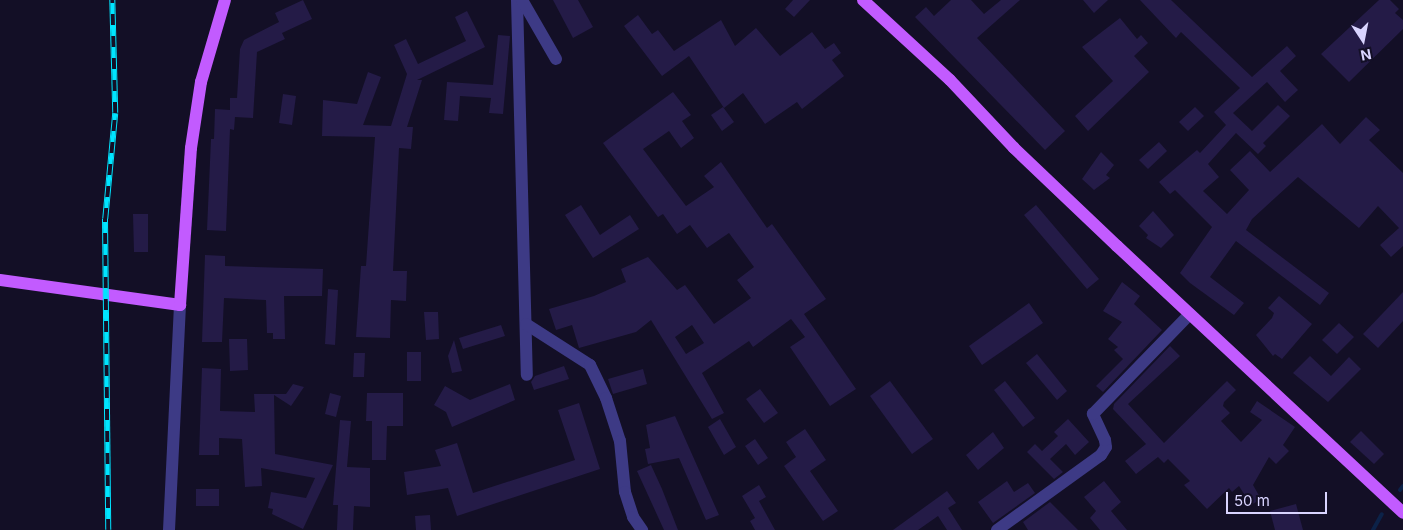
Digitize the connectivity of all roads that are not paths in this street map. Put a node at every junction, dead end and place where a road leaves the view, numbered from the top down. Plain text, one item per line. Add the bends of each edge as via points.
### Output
1 (225, 0) edge
2 (517, 0) edge
3 (522, 0) edge
4 (863, 0) edge
5 (556, 59) dead end
6 (0, 280) edge
7 (180, 305) junction
8 (1190, 314) junction
9 (526, 324) junction
10 (526, 375) dead end
11 (1403, 513) edge
12 (169, 530) edge
13 (642, 530) edge
14 (997, 530) edge

1 - 7 main road via 201,82 191,148
2 - 9 street
3 - 5 street
4 - 8 main road via 950,80 1020,154
6 - 7 main road
7 - 12 street
8 - 11 main road
8 - 14 street via 1093,414 1105,440 1106,447 1101,455
9 - 10 street
9 - 13 street via 590,365 606,398 620,441 626,492 633,517

